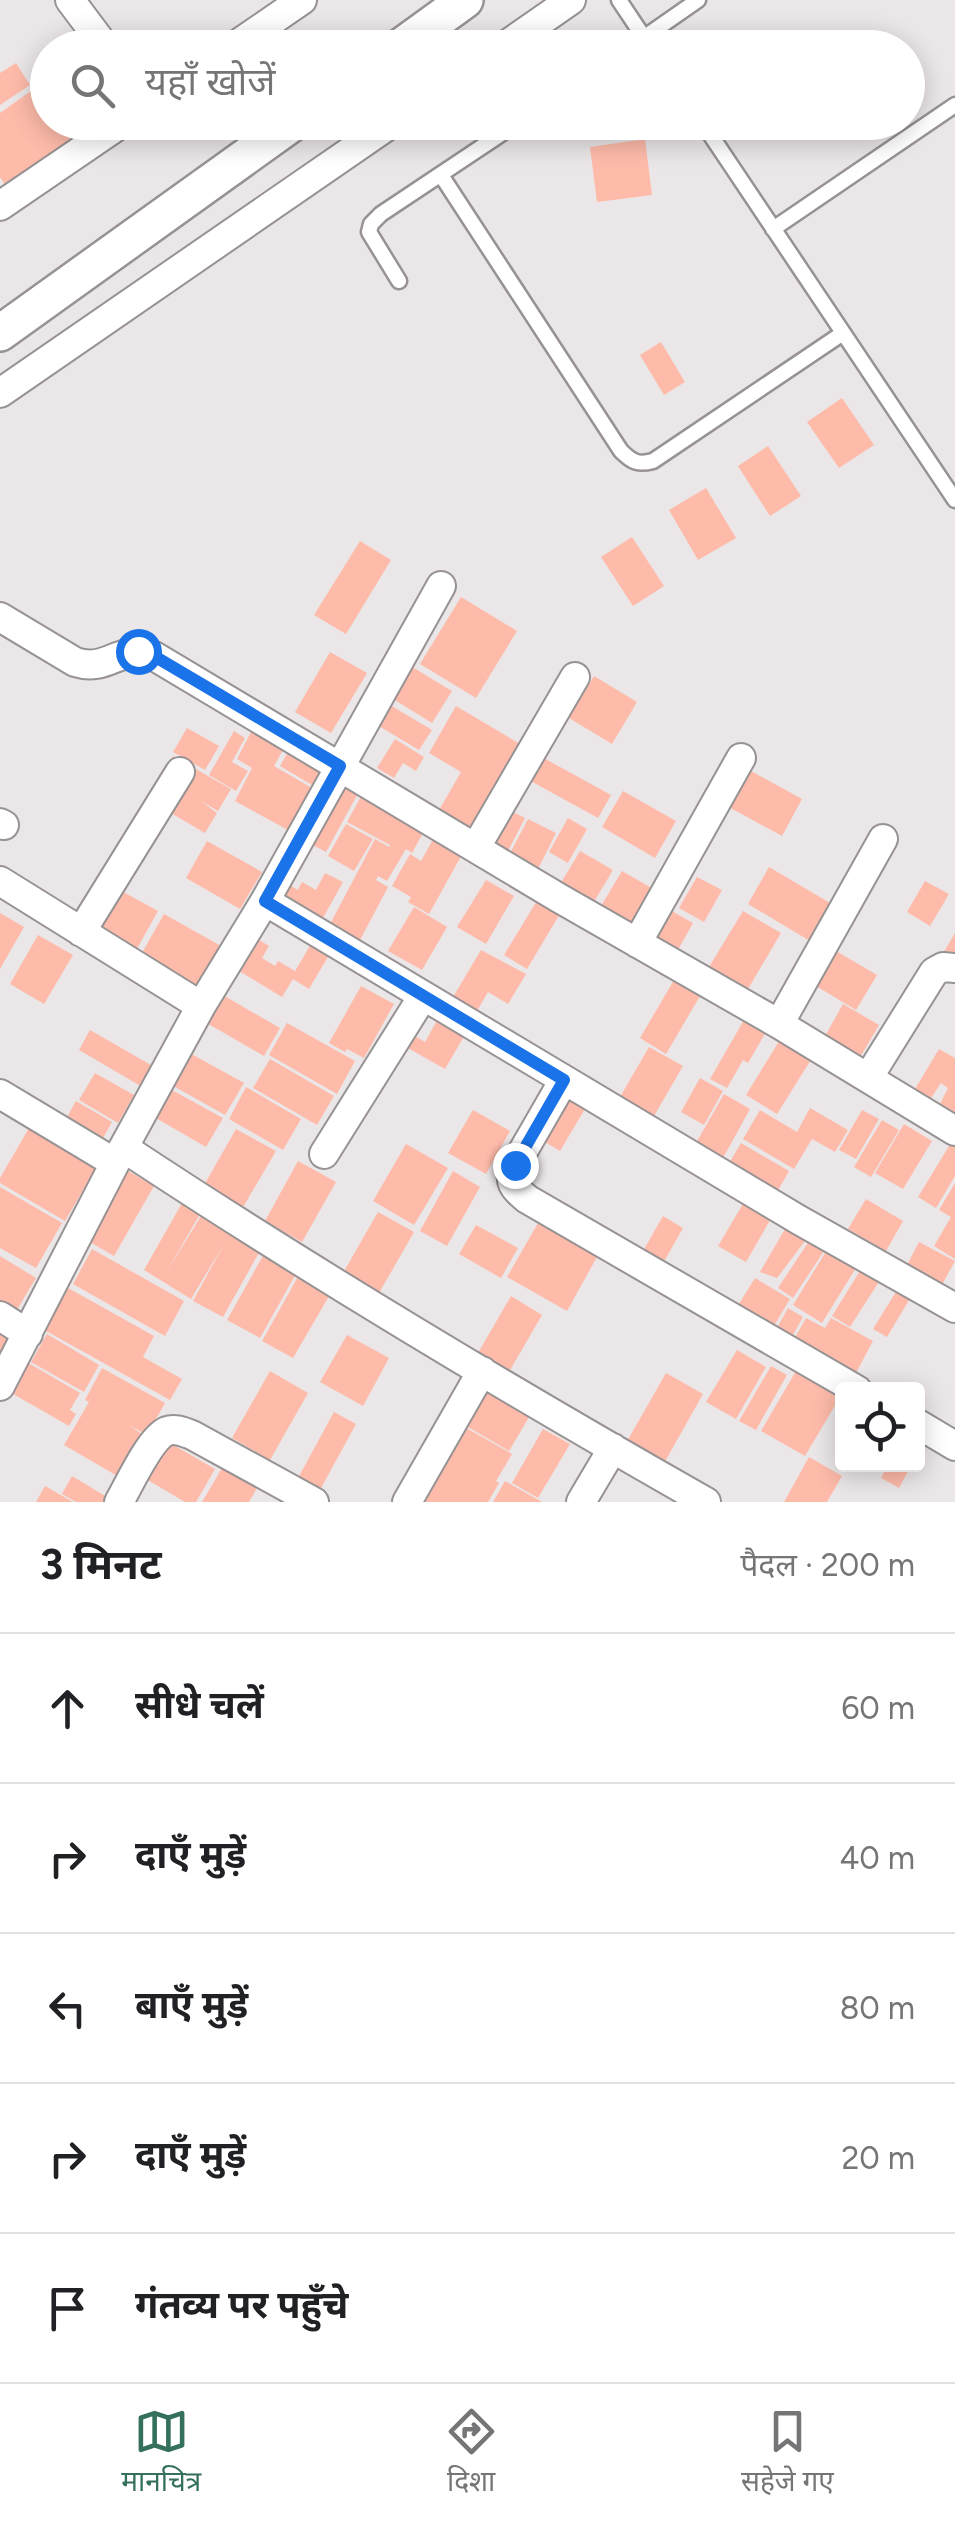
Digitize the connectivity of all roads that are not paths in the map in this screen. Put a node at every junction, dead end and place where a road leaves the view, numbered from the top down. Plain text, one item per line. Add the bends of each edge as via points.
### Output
1 (70, 0) edge
2 (465, 0) edge
3 (571, 0) edge
4 (619, 0) edge
5 (698, 0) edge
6 (282, 5) edge
7 (92, 30) edge
8 (253, 30) edge
9 (424, 30) edge
10 (528, 30) edge
11 (640, 30) edge
12 (662, 30) edge
13 (955, 105) edge
14 (925, 125) edge
15 (96, 140) edge
16 (269, 140) edge
17 (367, 140) edge
18 (493, 140) edge
19 (714, 140) edge
20 (904, 140) edge
21 (441, 176) junction
22 (0, 206) edge
23 (773, 229) junction
24 (398, 282) dead end
25 (0, 333) edge
26 (843, 333) junction
27 (0, 393) edge
28 (955, 500) edge
29 (441, 586) dead end
30 (0, 617) edge
31 (574, 676) dead end
32 (740, 758) dead end
33 (340, 766) junction
34 (180, 772) dead end
35 (882, 840) dead end
36 (476, 848) junction
37 (0, 881) edge
38 (265, 901) junction
39 (81, 932) junction
40 (637, 943) junction
41 (955, 968) edge
42 (423, 996) junction
43 (201, 1006) junction
44 (779, 1024) junction
45 (868, 1078) junction
46 (564, 1080) junction
47 (0, 1094) edge
48 (955, 1131) edge
49 (324, 1154) dead end
50 (120, 1156) junction
51 (955, 1308) edge
52 (0, 1316) edge
53 (28, 1334) junction
54 (482, 1371) junction
55 (843, 1382) edge
56 (0, 1386) edge
57 (925, 1428) edge
58 (955, 1446) edge
59 (614, 1448) junction
60 (119, 1502) edge
61 (314, 1502) edge
62 (407, 1502) edge
63 (581, 1502) edge
64 (706, 1502) edge

1 - 7 street
2 - 9 street
3 - 10 street
4 - 11 lane
5 - 12 lane
6 - 8 street
13 - 14 lane
15 - 22 street
16 - 25 street
17 - 27 street
18 - 21 lane
19 - 23 lane
20 - 23 lane
21 - 24 lane via 372,224 369,232
21 - 26 lane via 631,461 653,461
23 - 26 lane
26 - 28 lane
29 - 33 street
30 - 33 street via 85,665 138,651 154,656
31 - 36 street
32 - 40 street
33 - 36 street
33 - 38 street
34 - 39 street
35 - 44 street
36 - 40 street
37 - 39 street
38 - 42 street
38 - 43 street
39 - 43 street
40 - 44 street
41 - 45 street via 934,972
42 - 46 street
42 - 49 street
43 - 50 street
44 - 45 street
45 - 48 street
46 - 51 street
46 - 55 street via 510,1175 512,1186
47 - 50 street
50 - 53 street
50 - 54 street
52 - 53 street
53 - 56 street
54 - 59 street
54 - 62 street
57 - 58 street
59 - 63 street
59 - 64 street
60 - 61 street via 155,1440 177,1430

